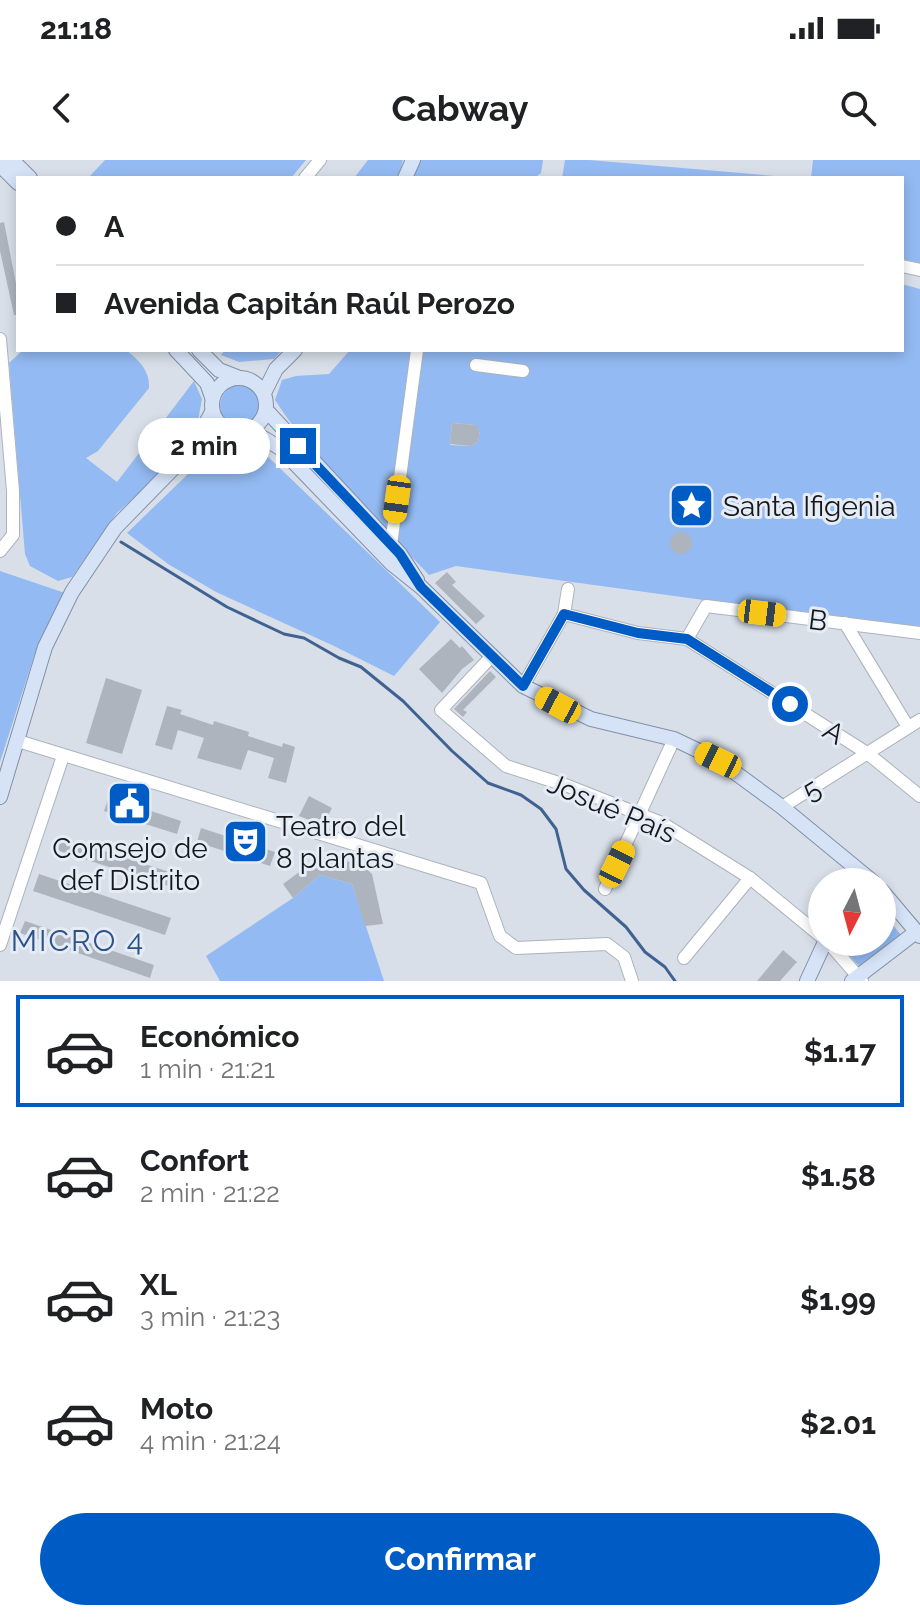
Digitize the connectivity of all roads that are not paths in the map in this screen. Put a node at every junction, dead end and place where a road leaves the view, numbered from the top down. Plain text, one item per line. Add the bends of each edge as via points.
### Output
1 (12, 160) edge
2 (320, 160) edge
3 (0, 165) edge
4 (28, 176) edge
5 (307, 176) edge
6 (16, 181) edge
7 (0, 339) edge
8 (201, 352) edge
9 (293, 352) edge
10 (417, 352) edge
11 (179, 353) edge
12 (476, 365) dead end
13 (276, 369) junction
14 (523, 371) dead end
15 (2, 372) edge
16 (243, 378) junction
17 (264, 393) junction
18 (211, 397) junction
19 (266, 410) junction
20 (229, 430) junction
21 (250, 430) junction
22 (193, 448) junction
23 (7, 490) edge
24 (0, 551) edge
25 (394, 554) junction
26 (568, 589) dead end
27 (564, 614) junction
28 (845, 623) junction
29 (920, 633) edge
30 (687, 639) junction
31 (492, 656) junction
32 (523, 686) junction
33 (920, 720) edge
34 (908, 727) junction
35 (674, 739) junction
36 (18, 741) junction
37 (867, 753) junction
38 (63, 756) junction
39 (920, 796) edge
40 (0, 797) edge
41 (782, 807) junction
42 (641, 814) junction
43 (856, 868) edge
44 (750, 878) junction
45 (605, 889) dead end
46 (896, 907) edge
47 (808, 926) edge
48 (919, 932) edge
49 (0, 945) edge
50 (819, 956) edge
51 (838, 956) edge
52 (684, 958) dead end
53 (858, 979) edge
54 (632, 981) edge
55 (807, 981) edge

1 - 4 main road
2 - 5 street
3 - 6 main road
7 - 15 street
8 - 16 main road via 219,370
9 - 13 main road
10 - 25 street
11 - 18 main road
12 - 14 street
13 - 16 main road
13 - 17 main road
15 - 23 street
16 - 17 main road
16 - 18 main road via 226,380
17 - 19 main road
18 - 20 main road via 218,423
18 - 22 main road
19 - 21 main road
19 - 25 main road
20 - 21 main road
20 - 22 main road
21 - 25 main road via 280,448
22 - 36 main road via 115,528 72,592 45,647
23 - 24 street via 13,535
25 - 31 main road
26 - 27 street
27 - 30 street, A
27 - 32 street
28 - 29 street, B
28 - 30 street, B via 706,606
28 - 34 street
30 - 37 street, A
31 - 32 main road
31 - 42 street, Josué País via 441,710 506,766
32 - 35 main road via 591,719
33 - 34 street, 5
34 - 37 street, 5
35 - 41 main road via 718,760
35 - 42 street
36 - 38 street
36 - 40 main road
37 - 39 street, A
37 - 41 street, 5
38 - 49 street
38 - 54 street via 481,883 500,936 516,948 607,944 624,957
41 - 43 main road
42 - 44 street, Josué País
42 - 45 street
44 - 47 street, Josué País
44 - 52 street
46 - 48 main road
48 - 53 main road
50 - 55 main road
51 - 53 street

